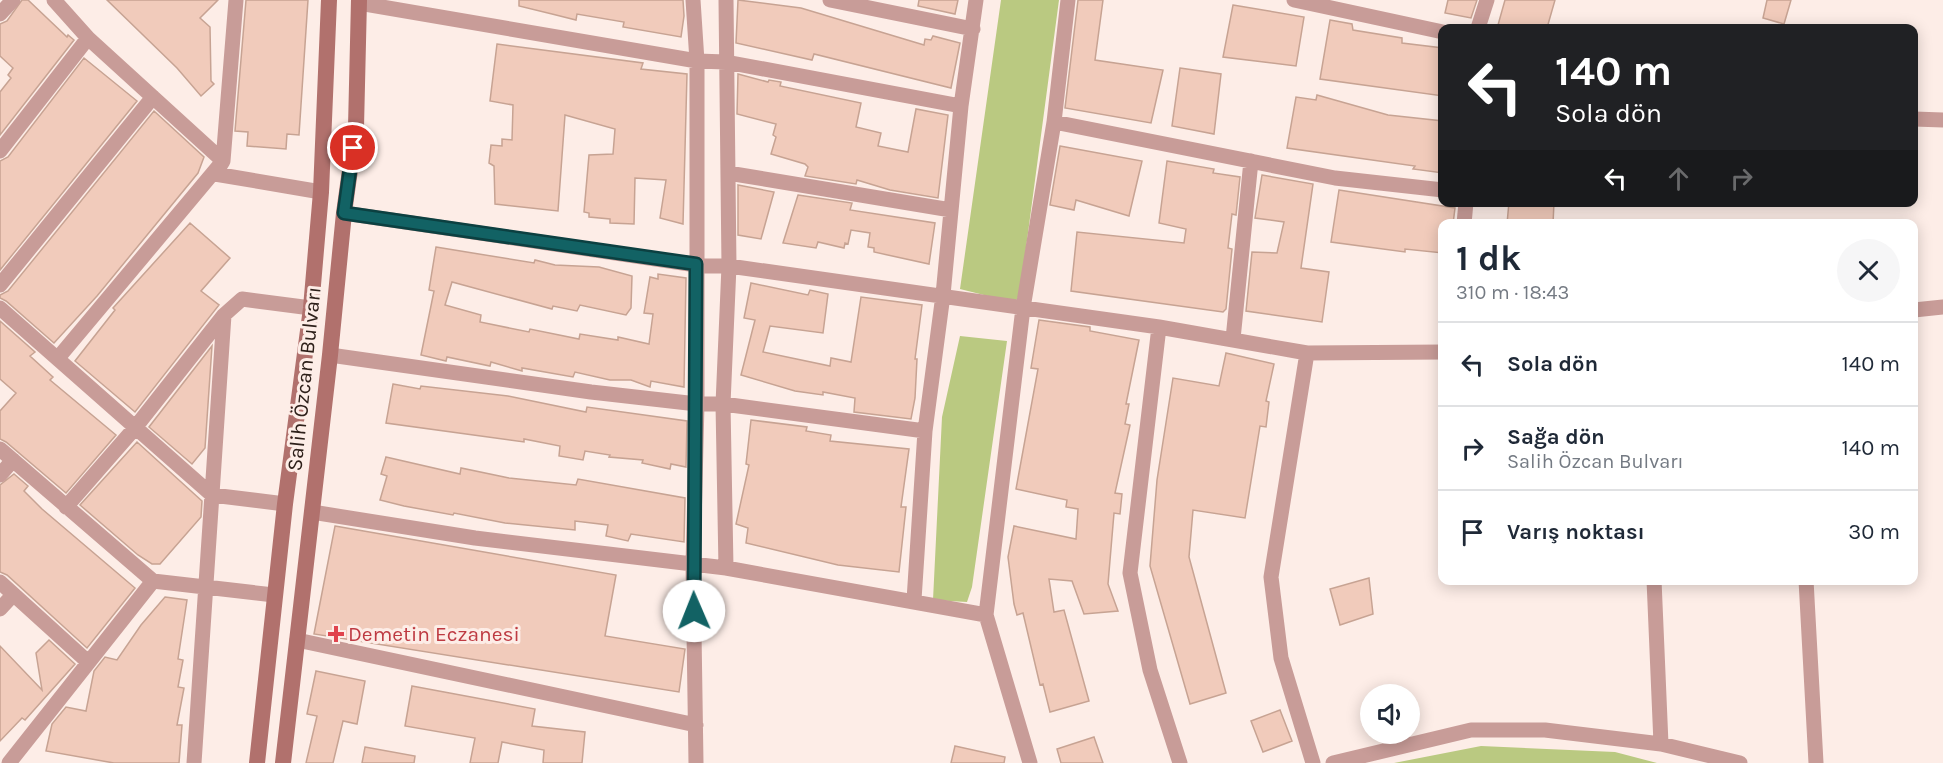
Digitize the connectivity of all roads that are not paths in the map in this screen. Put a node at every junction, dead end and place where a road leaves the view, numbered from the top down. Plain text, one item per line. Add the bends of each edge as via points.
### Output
1 (13, 0) edge
2 (54, 0) edge
3 (236, 0) edge
4 (329, 0) edge
5 (693, 0) edge
6 (726, 0) edge
7 (830, 0) edge
8 (976, 0) edge
9 (1068, 0) edge
10 (1293, 0) edge
11 (1487, 0) edge
12 (359, 2) edge
13 (0, 14) edge
14 (1480, 24) edge
15 (973, 29) junction
16 (1438, 31) edge
17 (88, 38) junction
18 (697, 61) junction
19 (726, 62) junction
20 (153, 97) junction
21 (961, 106) junction
22 (1918, 118) edge
23 (1943, 120) edge
24 (1054, 122) junction
25 (0, 151) edge
26 (223, 161) junction
27 (1251, 161) junction
28 (728, 173) junction
29 (1438, 189) edge
30 (321, 192) junction
31 (951, 210) junction
32 (344, 213) junction
33 (696, 264) junction
34 (729, 266) junction
35 (0, 285) edge
36 (943, 295) junction
37 (1943, 307) edge
38 (0, 308) edge
39 (311, 308) junction
40 (1023, 308) junction
41 (1918, 310) edge
42 (225, 315) junction
43 (1159, 327) junction
44 (1233, 339) junction
45 (1438, 352) edge
46 (1307, 353) junction
47 (330, 355) junction
48 (58, 358) junction
49 (697, 404) junction
50 (723, 404) junction
51 (134, 429) junction
52 (925, 431) junction
53 (0, 449) edge
54 (13, 460) junction
55 (0, 475) edge
56 (212, 495) junction
57 (285, 504) junction
58 (66, 507) junction
59 (312, 512) junction
60 (693, 566) junction
61 (726, 568) junction
62 (153, 581) junction
63 (0, 582) edge
64 (1654, 585) edge
65 (1806, 585) edge
66 (208, 586) junction
67 (13, 595) junction
68 (274, 595) junction
69 (914, 600) junction
70 (0, 609) edge
71 (986, 615) junction
72 (297, 640) junction
73 (88, 662) junction
74 (696, 725) junction
75 (1661, 744) junction
76 (9, 763) edge
77 (194, 763) edge
78 (257, 763) edge
79 (282, 763) edge
80 (696, 763) edge
81 (1030, 763) edge
82 (1180, 763) edge
83 (1313, 763) edge
84 (1334, 763) edge
85 (1740, 763) edge
86 (1816, 763) edge

1 - 13 street
2 - 17 street
3 - 26 street
4 - 30 main road, Salih Özcan Bulvarı
5 - 18 street
6 - 19 street
7 - 15 street
8 - 15 street
9 - 24 street
10 - 16 street
11 - 14 street
12 - 18 street
12 - 32 main road, Salih Özcan Bulvarı via 356,127
15 - 21 street
17 - 20 street
17 - 25 street
18 - 19 street
18 - 33 street
19 - 21 street
19 - 28 street
20 - 26 street
20 - 35 street
21 - 31 street
22 - 23 street
24 - 27 street
24 - 40 street
26 - 30 street via 215,174
26 - 48 street
27 - 29 street via 1335,178
27 - 44 street
28 - 31 street
28 - 34 street
30 - 39 main road, Salih Özcan Bulvarı
31 - 36 street
32 - 33 street
32 - 47 main road, Salih Özcan Bulvarı
33 - 34 street
33 - 49 street
34 - 36 street
34 - 50 street
36 - 40 street
36 - 52 street
37 - 41 street
38 - 48 street
39 - 42 street via 242,299
39 - 57 main road, Salih Özcan Bulvarı
40 - 43 street
40 - 71 street
42 - 51 street
42 - 56 street
43 - 44 street
43 - 82 street via 1130,573 1150,670
44 - 46 street
45 - 46 street
46 - 83 street via 1271,577 1281,658
47 - 49 street
47 - 59 main road, Salih Özcan Bulvarı
48 - 51 street
49 - 50 street
49 - 60 street
50 - 52 street
50 - 61 street
51 - 56 street
51 - 58 street
52 - 69 street
53 - 54 street
54 - 55 street
54 - 58 street
56 - 57 street
56 - 66 street
57 - 68 main road, Salih Özcan Bulvarı
58 - 62 street
59 - 60 street
59 - 72 main road, Salih Özcan Bulvarı
60 - 61 street
60 - 74 street
61 - 69 street
62 - 66 street
62 - 73 street
63 - 67 street
64 - 75 street
65 - 86 street
66 - 68 street
66 - 77 street
67 - 70 street
67 - 73 street
68 - 78 main road, Salih Özcan Bulvarı
69 - 71 street
71 - 81 street
72 - 74 street
72 - 79 main road, Salih Özcan Bulvarı
73 - 76 street
74 - 80 street
75 - 84 street via 1545,730 1471,730
75 - 85 street

